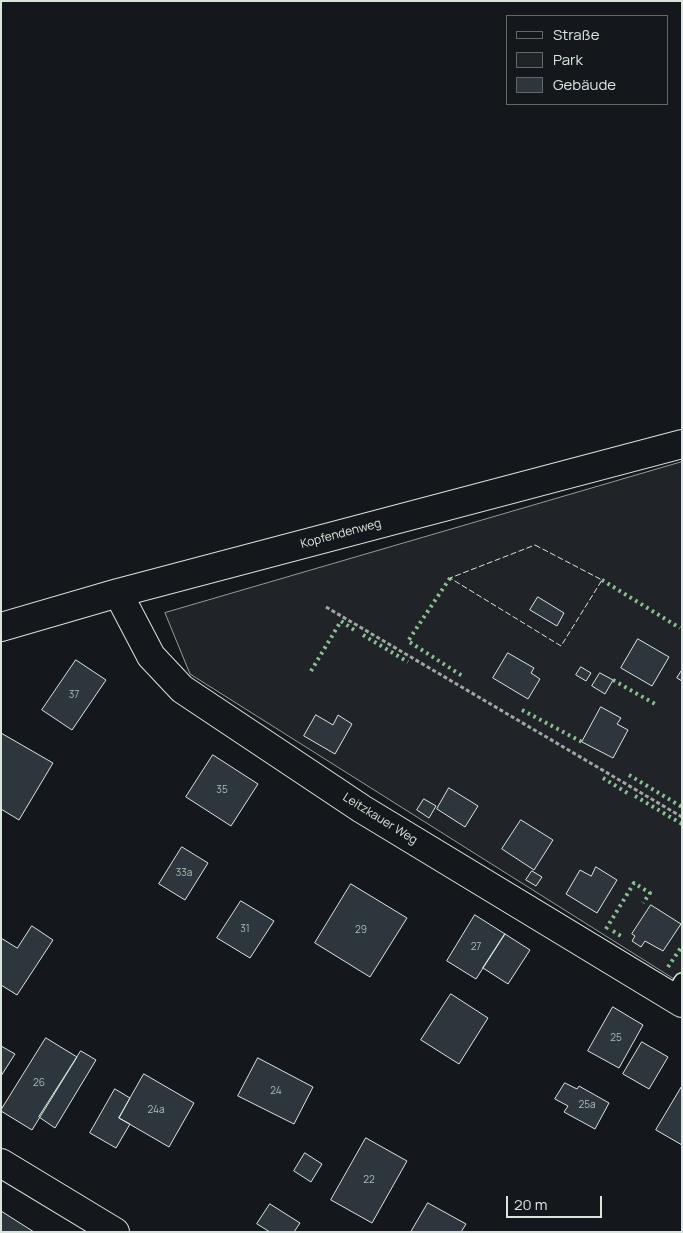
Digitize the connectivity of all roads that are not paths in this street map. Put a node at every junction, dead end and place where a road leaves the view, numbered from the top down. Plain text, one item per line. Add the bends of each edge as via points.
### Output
1 (682, 444) edge
2 (118, 593) junction
3 (1, 627) edge
4 (679, 994) edge
5 (1, 1163) edge
6 (78, 1222) edge
7 (115, 1232) edge

1 - 2 street, Kopfendenweg
2 - 3 street, Kopfendenweg
2 - 4 street, Leitzkauer Weg via 151,656 182,689 362,809
5 - 6 street
6 - 7 street

